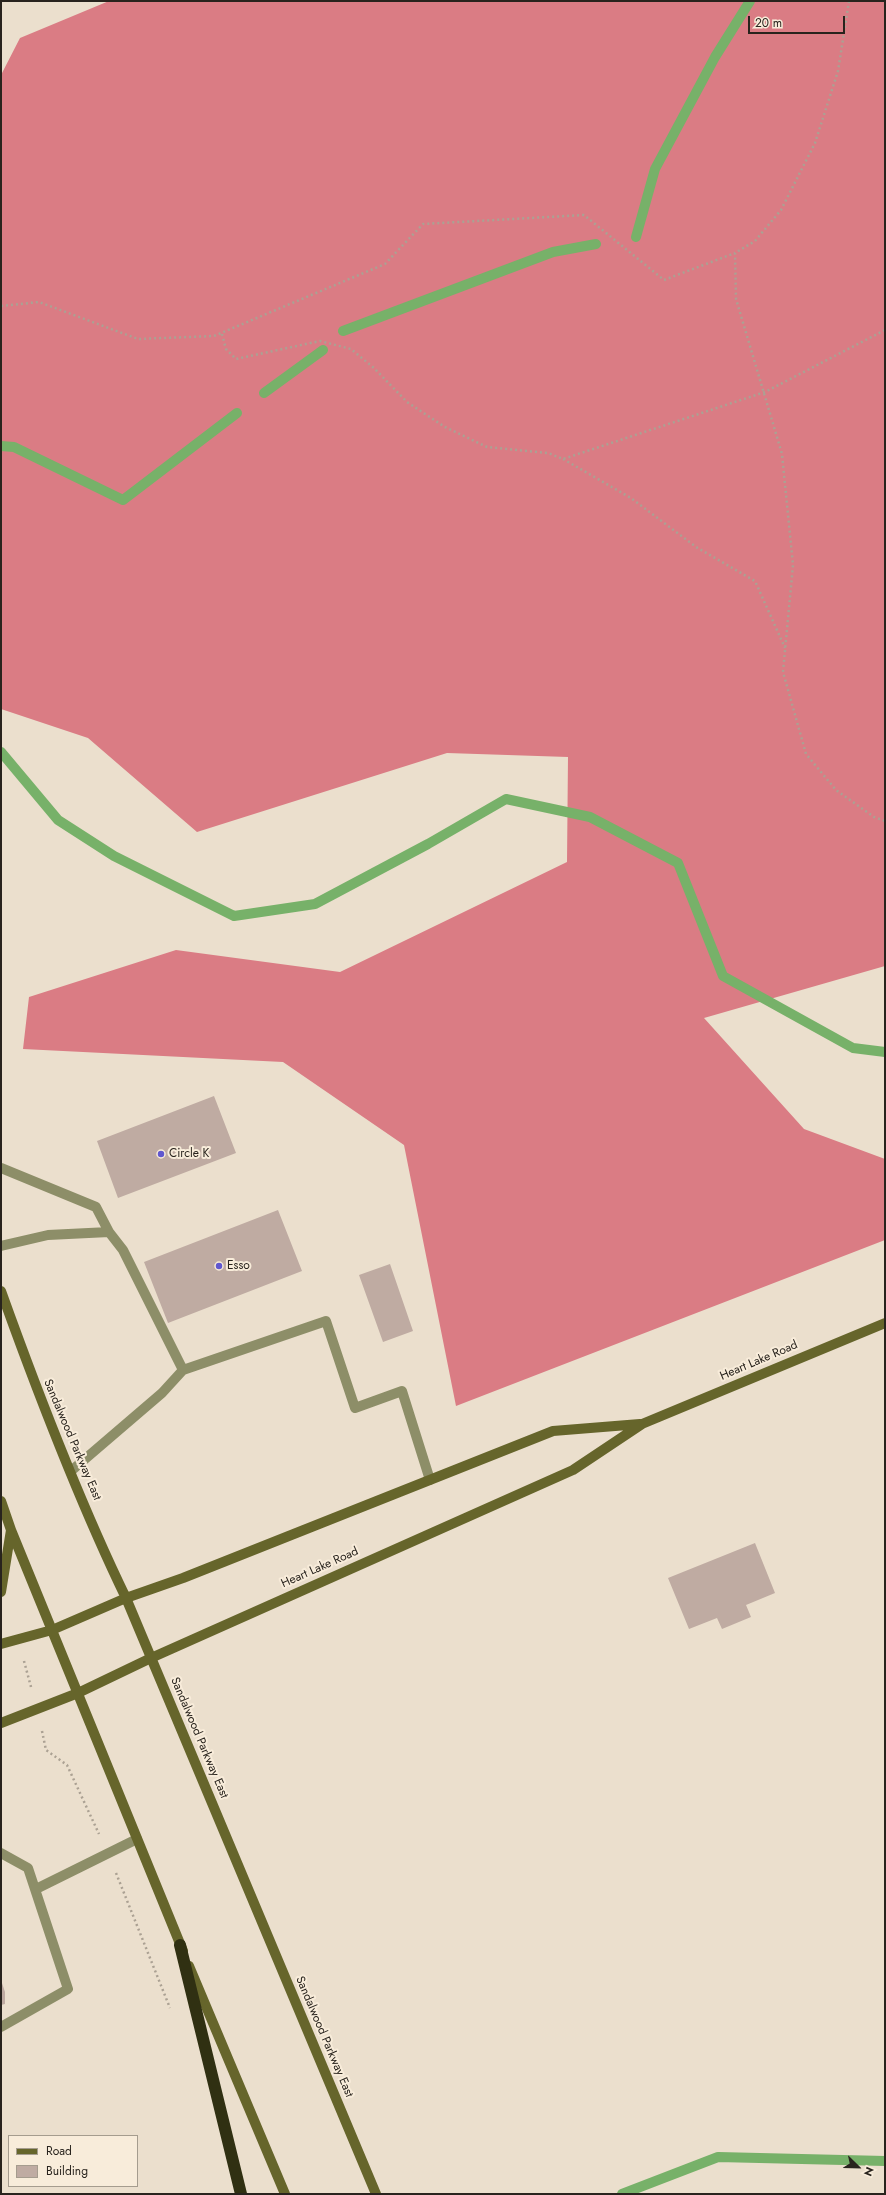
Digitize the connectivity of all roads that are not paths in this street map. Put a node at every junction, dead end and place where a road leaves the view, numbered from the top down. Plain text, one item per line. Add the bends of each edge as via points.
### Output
1 (1, 1168) edge
2 (109, 1232) junction
3 (1, 1246) edge
4 (1, 1291) edge
5 (885, 1323) edge
6 (183, 1370) junction
7 (642, 1424) junction
8 (71, 1471) junction
9 (430, 1480) junction
10 (1, 1500) edge
11 (11, 1530) junction
12 (1, 1592) edge
13 (126, 1598) junction
14 (52, 1630) junction
15 (1, 1644) edge
16 (151, 1658) junction
17 (78, 1693) junction
18 (1, 1723) edge
19 (137, 1840) junction
20 (1, 1853) edge
21 (36, 1889) junction
22 (180, 1945) junction
23 (1, 2027) edge
24 (241, 2194) edge
25 (285, 2194) edge
26 (376, 2194) edge

1 - 2 lane via 96,1207
2 - 3 lane via 48,1235
2 - 6 lane via 123,1250
4 - 8 main road, Sandalwood Parkway East via 31,1374
5 - 7 main road, Heart Lake Road
6 - 8 lane via 162,1392
6 - 9 lane via 326,1321 355,1408 402,1391
7 - 9 main road, Heart Lake Road via 552,1431
7 - 16 main road, Heart Lake Road via 573,1470
8 - 13 main road, Sandalwood Parkway East
9 - 13 main road, Heart Lake Road via 184,1578
10 - 11 main road
11 - 12 main road
11 - 14 main road
13 - 14 main road, Heart Lake Road
13 - 16 main road, Sandalwood Parkway East
14 - 15 main road, Heart Lake Road
14 - 17 main road
16 - 17 main road, Heart Lake Road
16 - 26 main road, Sandalwood Parkway East
17 - 18 main road, Heart Lake Road
17 - 19 main road
19 - 21 lane
19 - 22 main road
20 - 21 lane via 28,1868
21 - 23 lane via 68,1989
22 - 24 highway
22 - 25 main road

